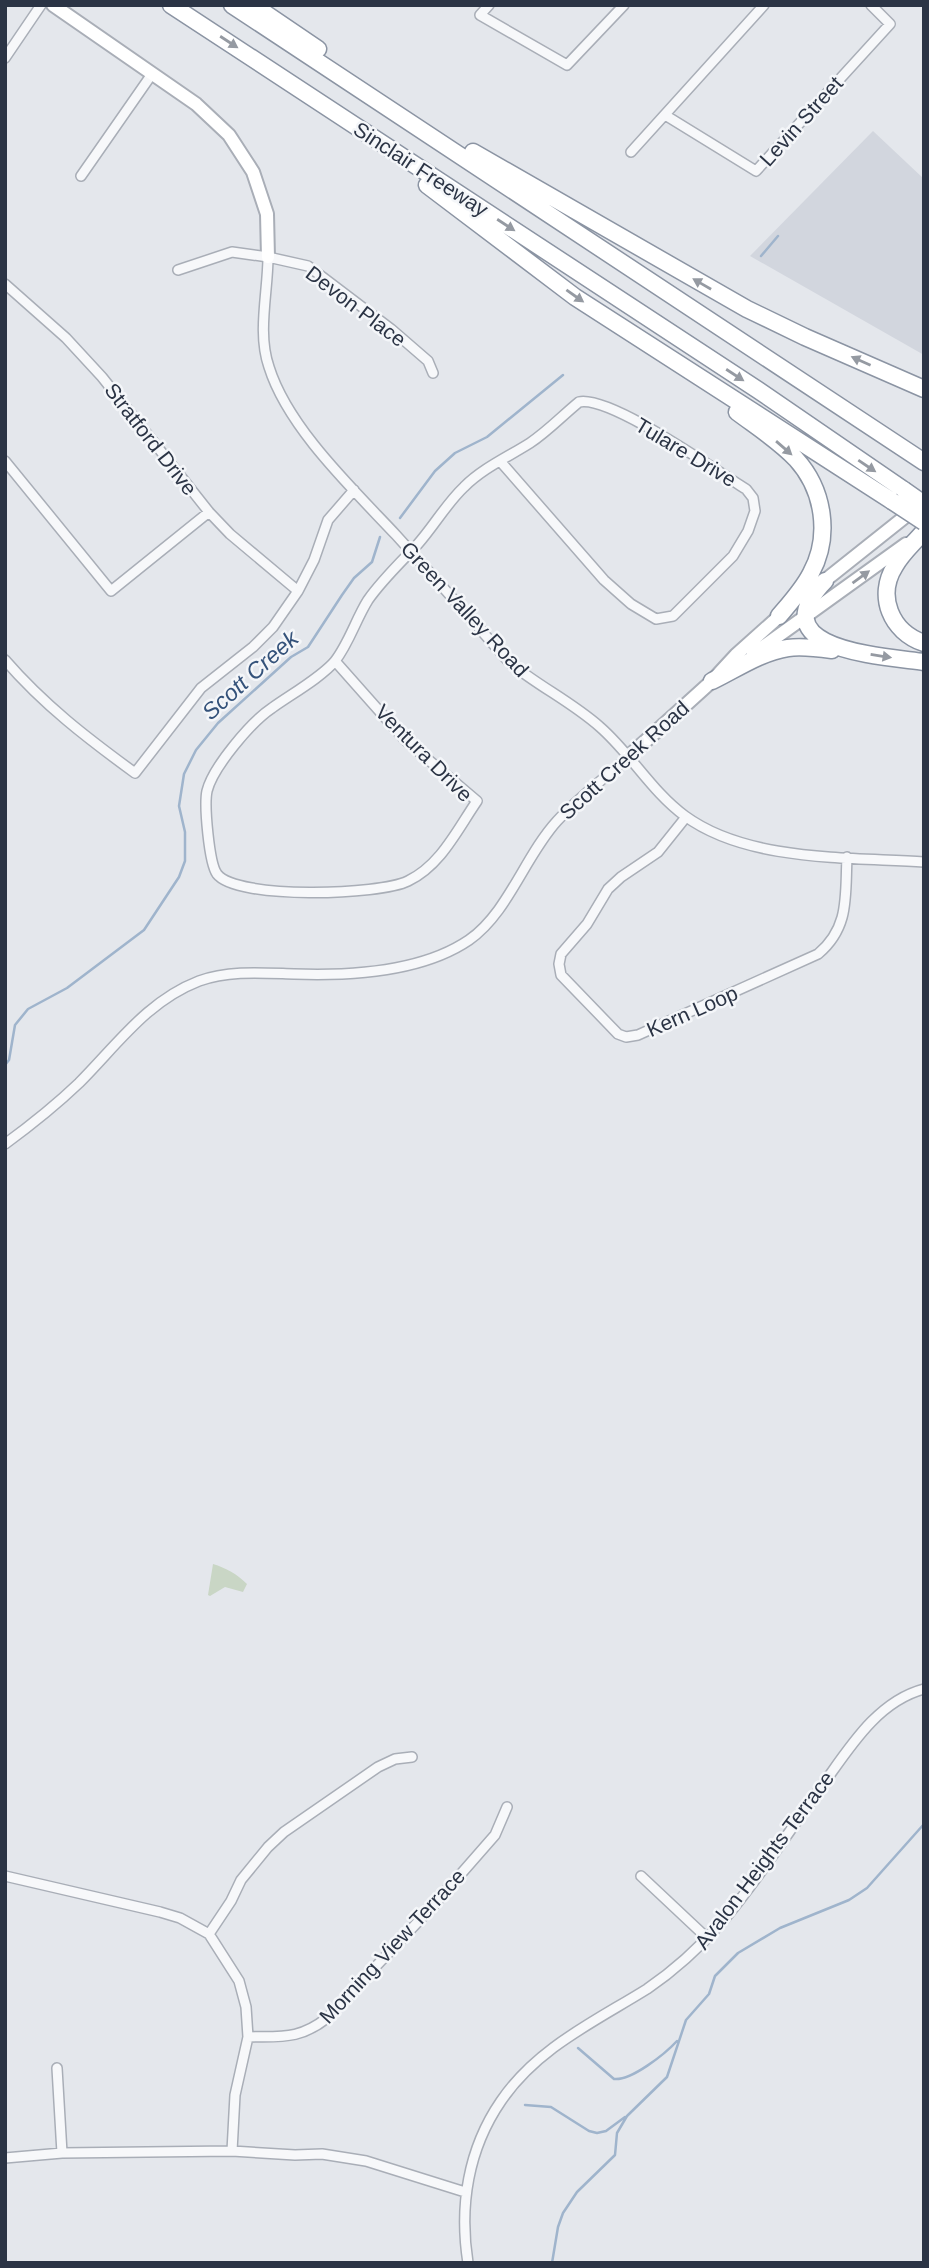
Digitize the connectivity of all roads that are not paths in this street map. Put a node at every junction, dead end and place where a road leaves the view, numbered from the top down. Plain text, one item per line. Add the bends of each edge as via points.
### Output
1 (41, 5) edge
2 (53, 5) edge
3 (171, 5) edge
4 (232, 5) edge
5 (253, 5) edge
6 (489, 5) edge
7 (624, 5) edge
8 (764, 5) edge
9 (871, 5) edge
10 (5, 58) edge
11 (152, 74) junction
12 (665, 114) junction
13 (387, 147) junction
14 (468, 149) junction
15 (631, 152) dead end
16 (81, 176) dead end
17 (268, 257) junction
18 (178, 270) dead end
19 (5, 284) edge
20 (651, 347) junction
21 (433, 373) dead end
22 (924, 389) edge
23 (893, 437) junction
24 (924, 451) edge
25 (5, 461) edge
26 (500, 461) junction
27 (924, 462) edge
28 (354, 490) junction
29 (898, 496) junction
30 (924, 503) edge
31 (209, 512) junction
32 (924, 522) edge
33 (924, 531) edge
34 (410, 551) junction
35 (825, 581) junction
36 (298, 591) junction
37 (779, 616) junction
38 (806, 617) junction
39 (924, 643) edge
40 (855, 652) junction
41 (5, 660) edge
42 (335, 661) junction
43 (924, 662) edge
44 (712, 681) junction
45 (628, 757) junction
46 (686, 817) junction
47 (847, 857) junction
48 (924, 862) edge
49 (5, 1144) edge
50 (924, 1689) edge
51 (412, 1757) dead end
52 (507, 1807) dead end
53 (5, 1876) edge
54 (641, 1876) dead end
55 (209, 1934) junction
56 (708, 1938) junction
57 (248, 2037) junction
58 (57, 2068) dead end
59 (232, 2151) junction
60 (62, 2153) junction
61 (5, 2158) edge
62 (465, 2192) junction
63 (468, 2263) edge

1 - 10 street
2 - 11 street
3 -> 13 highway, Sinclair Freeway
4 - 23 highway via 799,382
5 - 14 highway, Sinclair Freeway
6 - 7 street via 480,15 567,65
8 - 12 street
9 - 12 street, Levin Street via 890,24 756,171
11 - 16 street
11 - 17 street via 196,104 229,135 253,172 267,214
12 - 15 street
13 -> 20 highway via 411,173 517,255
13 -> 29 highway, Sinclair Freeway via 758,390
22 -> 14 highway via 747,309
14 - 23 highway, Sinclair Freeway
17 - 18 street, Devon Place via 232,252
17 - 21 street, Devon Place via 307,266 391,329 428,361
17 - 28 street, Green Valley Road via 263,317 267,365 281,399 299,425
19 - 31 street, Stratford Drive via 102,377
20 - 29 highway
20 -> 37 highway via 787,450 814,486 822,518 820,552 803,586
23 - 24 highway
23 - 27 highway
25 - 31 street via 111,591
26 - 26 street, Tulare Drive via 532,442 579,402 592,402 633,419 746,489 755,511 733,556 673,616 656,619 604,580
26 - 34 street, Tulare Drive via 463,488
28 - 34 street, Green Valley Road
28 - 36 street via 328,520
29 - 30 highway, bridge
29 - 32 highway, bridge
30 - 35 street, Scott Creek Road
31 - 36 street, Stratford Drive
38 -> 33 street, Scott Creek Road
33 - 39 highway via 894,567 886,597 901,631
34 - 42 street, Tulare Drive via 368,600
34 - 45 street, Green Valley Road via 509,662 584,714
35 - 37 street, Scott Creek Road
35 - 38 highway via 809,601
36 - 41 street via 273,627 201,688 135,773 57,713
37 - 44 street, Scott Creek Road
38 - 40 highway via 822,642
38 - 44 street, Scott Creek Road
40 -> 43 highway
40 - 44 highway via 783,649
42 - 42 street, Ventura Drive via 405,740 477,802 427,869 385,888 312,893 273,891 225,880 213,866 206,816 207,792 217,769 259,718
44 - 45 street, Scott Creek Road
45 - 46 street, Green Valley Road
45 - 49 street, Scott Creek Road via 556,821 494,914 470,939 448,953 401,968 315,975 241,973 172,992 139,1019 78,1084
46 - 47 street, Green Valley Road via 750,847
46 - 47 street, Kern Loop via 658,852 608,889 561,954 561,975 612,1029 626,1037 818,954 842,924
47 - 48 street, Green Valley Road
50 - 56 street, Avalon Heights Terrace via 901,1698 874,1719
51 - 55 street via 378,1767 284,1832 253,1863
52 - 57 street, Morning View Terrace via 495,1835 327,2018 296,2036
53 - 55 street via 160,1912
54 - 56 street
55 - 57 street via 239,1981
56 - 62 street, Avalon Heights Terrace via 669,1973 551,2047 518,2078 484,2132
57 - 59 street via 235,2095
58 - 60 street
59 - 60 street
59 - 62 street via 322,2154 366,2161
60 - 61 street
62 - 63 street, Avalon Heights Terrace

